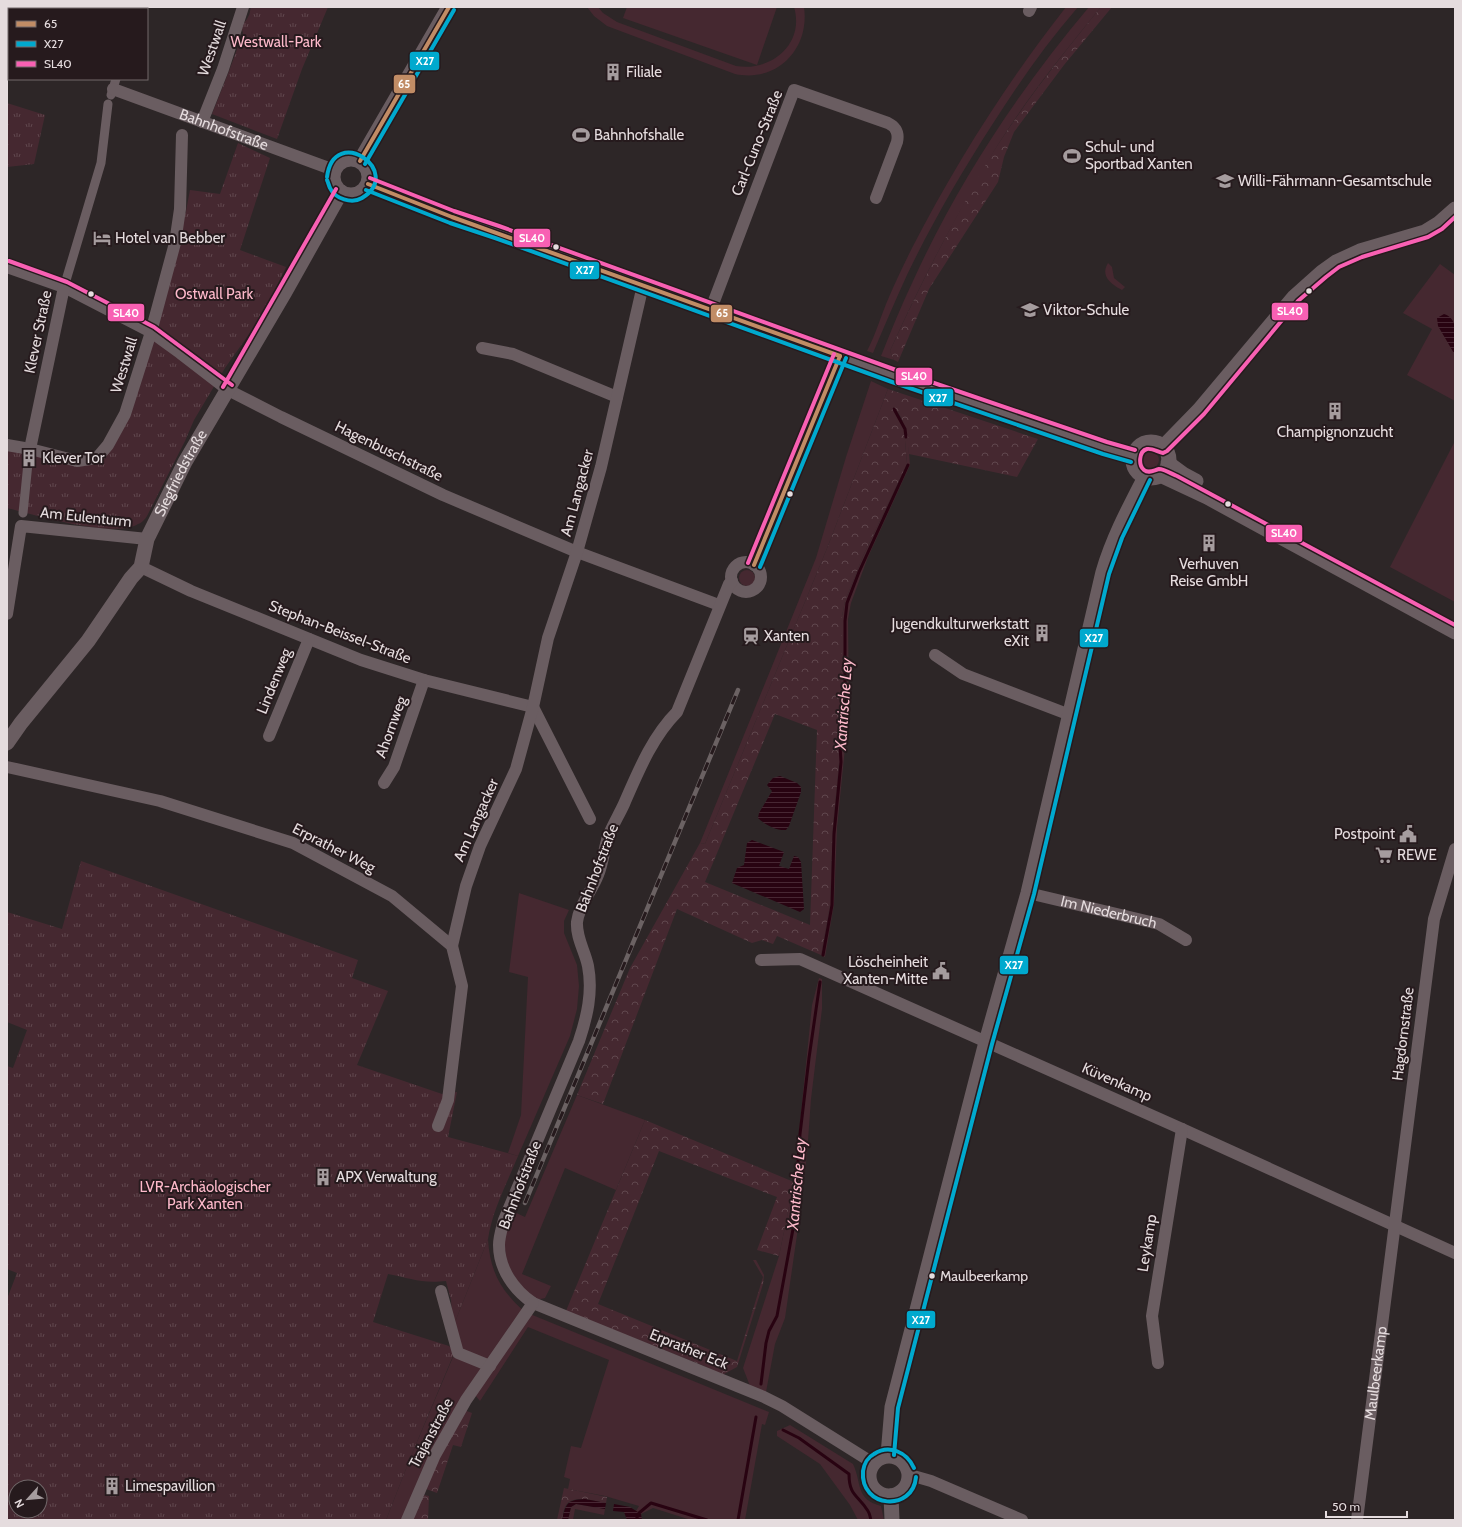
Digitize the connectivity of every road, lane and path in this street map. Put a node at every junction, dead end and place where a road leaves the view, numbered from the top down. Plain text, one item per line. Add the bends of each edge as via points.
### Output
1 (242, 7) edge
2 (449, 7) edge
3 (112, 92) edge
4 (202, 122) junction
5 (184, 126) junction
6 (360, 161) junction
7 (334, 170) junction
8 (368, 184) junction
9 (341, 192) junction
10 (876, 198) dead end
11 (1455, 209) edge
12 (7, 267) edge
13 (643, 285) junction
14 (64, 287) junction
15 (711, 309) junction
16 (151, 332) junction
17 (482, 348) dead end
18 (840, 356) junction
19 (228, 390) junction
20 (617, 397) junction
21 (7, 445) edge
22 (1163, 447) junction
23 (30, 450) junction
24 (1133, 456) junction
25 (28, 463) dead end
26 (1164, 469) junction
27 (1145, 477) junction
28 (22, 518) junction
29 (147, 539) junction
30 (577, 552) junction
31 (754, 565) junction
32 (142, 567) junction
33 (732, 581) junction
34 (719, 605) junction
35 (7, 614) edge
36 (1455, 622) edge
37 (1455, 632) edge
38 (309, 639) junction
39 (935, 656) dead end
40 (424, 680) junction
41 (533, 707) junction
42 (1070, 715) junction
43 (269, 736) dead end
44 (7, 743) edge
45 (7, 767) edge
46 (384, 784) dead end
47 (590, 819) dead end
48 (1455, 849) edge
49 (1028, 893) junction
50 (1186, 940) dead end
51 (452, 946) junction
52 (761, 960) dead end
53 (986, 1042) junction
54 (438, 1126) dead end
55 (1182, 1129) junction
56 (1395, 1226) junction
57 (1455, 1253) edge
58 (502, 1260) joint
59 (441, 1291) dead end
60 (533, 1303) junction
61 (1158, 1363) dead end
62 (490, 1366) junction
63 (888, 1455) junction
64 (873, 1463) junction
65 (910, 1475) junction
66 (891, 1496) junction
67 (407, 1520) edge
68 (892, 1520) edge
69 (1022, 1520) edge
70 (1357, 1520) edge

1 - 4 street, Westwall via 223,69
2 - 6 street
3 - 5 street, Bahnhofstraße
3 - 14 street, Klever Straße via 101,163
4 - 5 street, Bahnhofstraße
4 - 7 street, Bahnhofstraße
5 - 16 street, Westwall via 180,209 175,243
6 - 7 street via 353,158 345,159 338,163
6 - 8 street via 368,171
7 - 9 street via 335,186
8 - 9 street via 356,194
8 - 13 street via 452,217
9 - 19 street, Siegfriedstraße
10 - 15 street, Carl-Cuno-Straße via 897,142 898,134 894,128 888,123 794,90
11 - 22 street via 1425,232 1360,251 1322,272 1294,297 1199,410
12 - 14 street, Hagenbuschstraße
13 - 15 street
13 - 20 street, Am Langacker
14 - 16 street, Hagenbuschstraße
14 - 23 street, Klever Straße
15 - 18 street
16 - 19 street, Hagenbuschstraße
16 - 23 street, Westwall via 125,414 108,445 97,458 77,461
17 - 20 street via 513,354
18 - 24 street
18 - 31 street
19 - 29 street, Siegfriedstraße via 185,462
19 - 30 street, Hagenbuschstraße via 443,494
20 - 30 street, Am Langacker
21 - 23 street, Westwall
22 - 24 street via 1152,442 1145,443
22 - 26 street via 1168,454
24 - 27 street via 1136,471
25 - 28 street
26 - 27 street via 1153,478
26 - 36 street via 1183,474
26 - 37 street via 1207,497
27 - 42 street via 1123,518 1107,557
28 - 29 street, Am Eulenturm
28 - 35 street
29 - 32 street, Siegfriedstraße
30 - 34 street, Hagenbuschstraße
30 - 41 street, Am Langacker via 548,638
31 - 33 street, Bahnhofstraße via 737,565 731,576
31 - 33 street via 761,579 756,588 742,592
32 - 38 street, Stephan-Beissel-Straße via 191,591
32 - 44 street via 131,578 88,641
33 - 34 street, Bahnhofstraße
34 - 58 street, Bahnhofstraße via 677,712 665,724 641,766 609,836 598,876 578,917 577,932 590,979 587,1016 579,1041 504,1220 499,1246
38 - 40 street, Stephan-Beissel-Straße via 361,660
38 - 43 street, Lindenweg
39 - 42 street via 963,674
40 - 41 street, Stephan-Beissel-Straße
40 - 46 street, Ahornweg via 394,767
41 - 47 street
41 - 51 street, Am Langacker via 516,769 480,846 466,886
42 - 49 street
45 - 51 street, Erprather Weg via 160,801 292,843 392,896
48 - 56 street, Hagdornstraße via 1434,919
49 - 50 street, Im Niederbruch via 1159,924
49 - 53 street
51 - 54 street via 462,986 448,1100
52 - 53 street, Küvenkamp via 800,959
53 - 55 street, Küvenkamp
53 - 63 street via 892,1407
55 - 56 street, Küvenkamp
55 - 61 street, Leykamp via 1152,1316
56 - 57 street, Küvenkamp
56 - 70 street, Maulbeerkamp
58 - 60 street, Erprather Eck via 514,1286
59 - 62 street via 458,1353
60 - 62 street, Trajanstraße
60 - 64 street, Erprather Eck via 764,1396
62 - 67 street, Trajanstraße via 466,1400 435,1456
63 - 64 street
63 - 65 street via 903,1460
64 - 66 street via 869,1470 871,1486 876,1492
65 - 66 street via 905,1489
65 - 69 street via 931,1480
66 - 68 street

